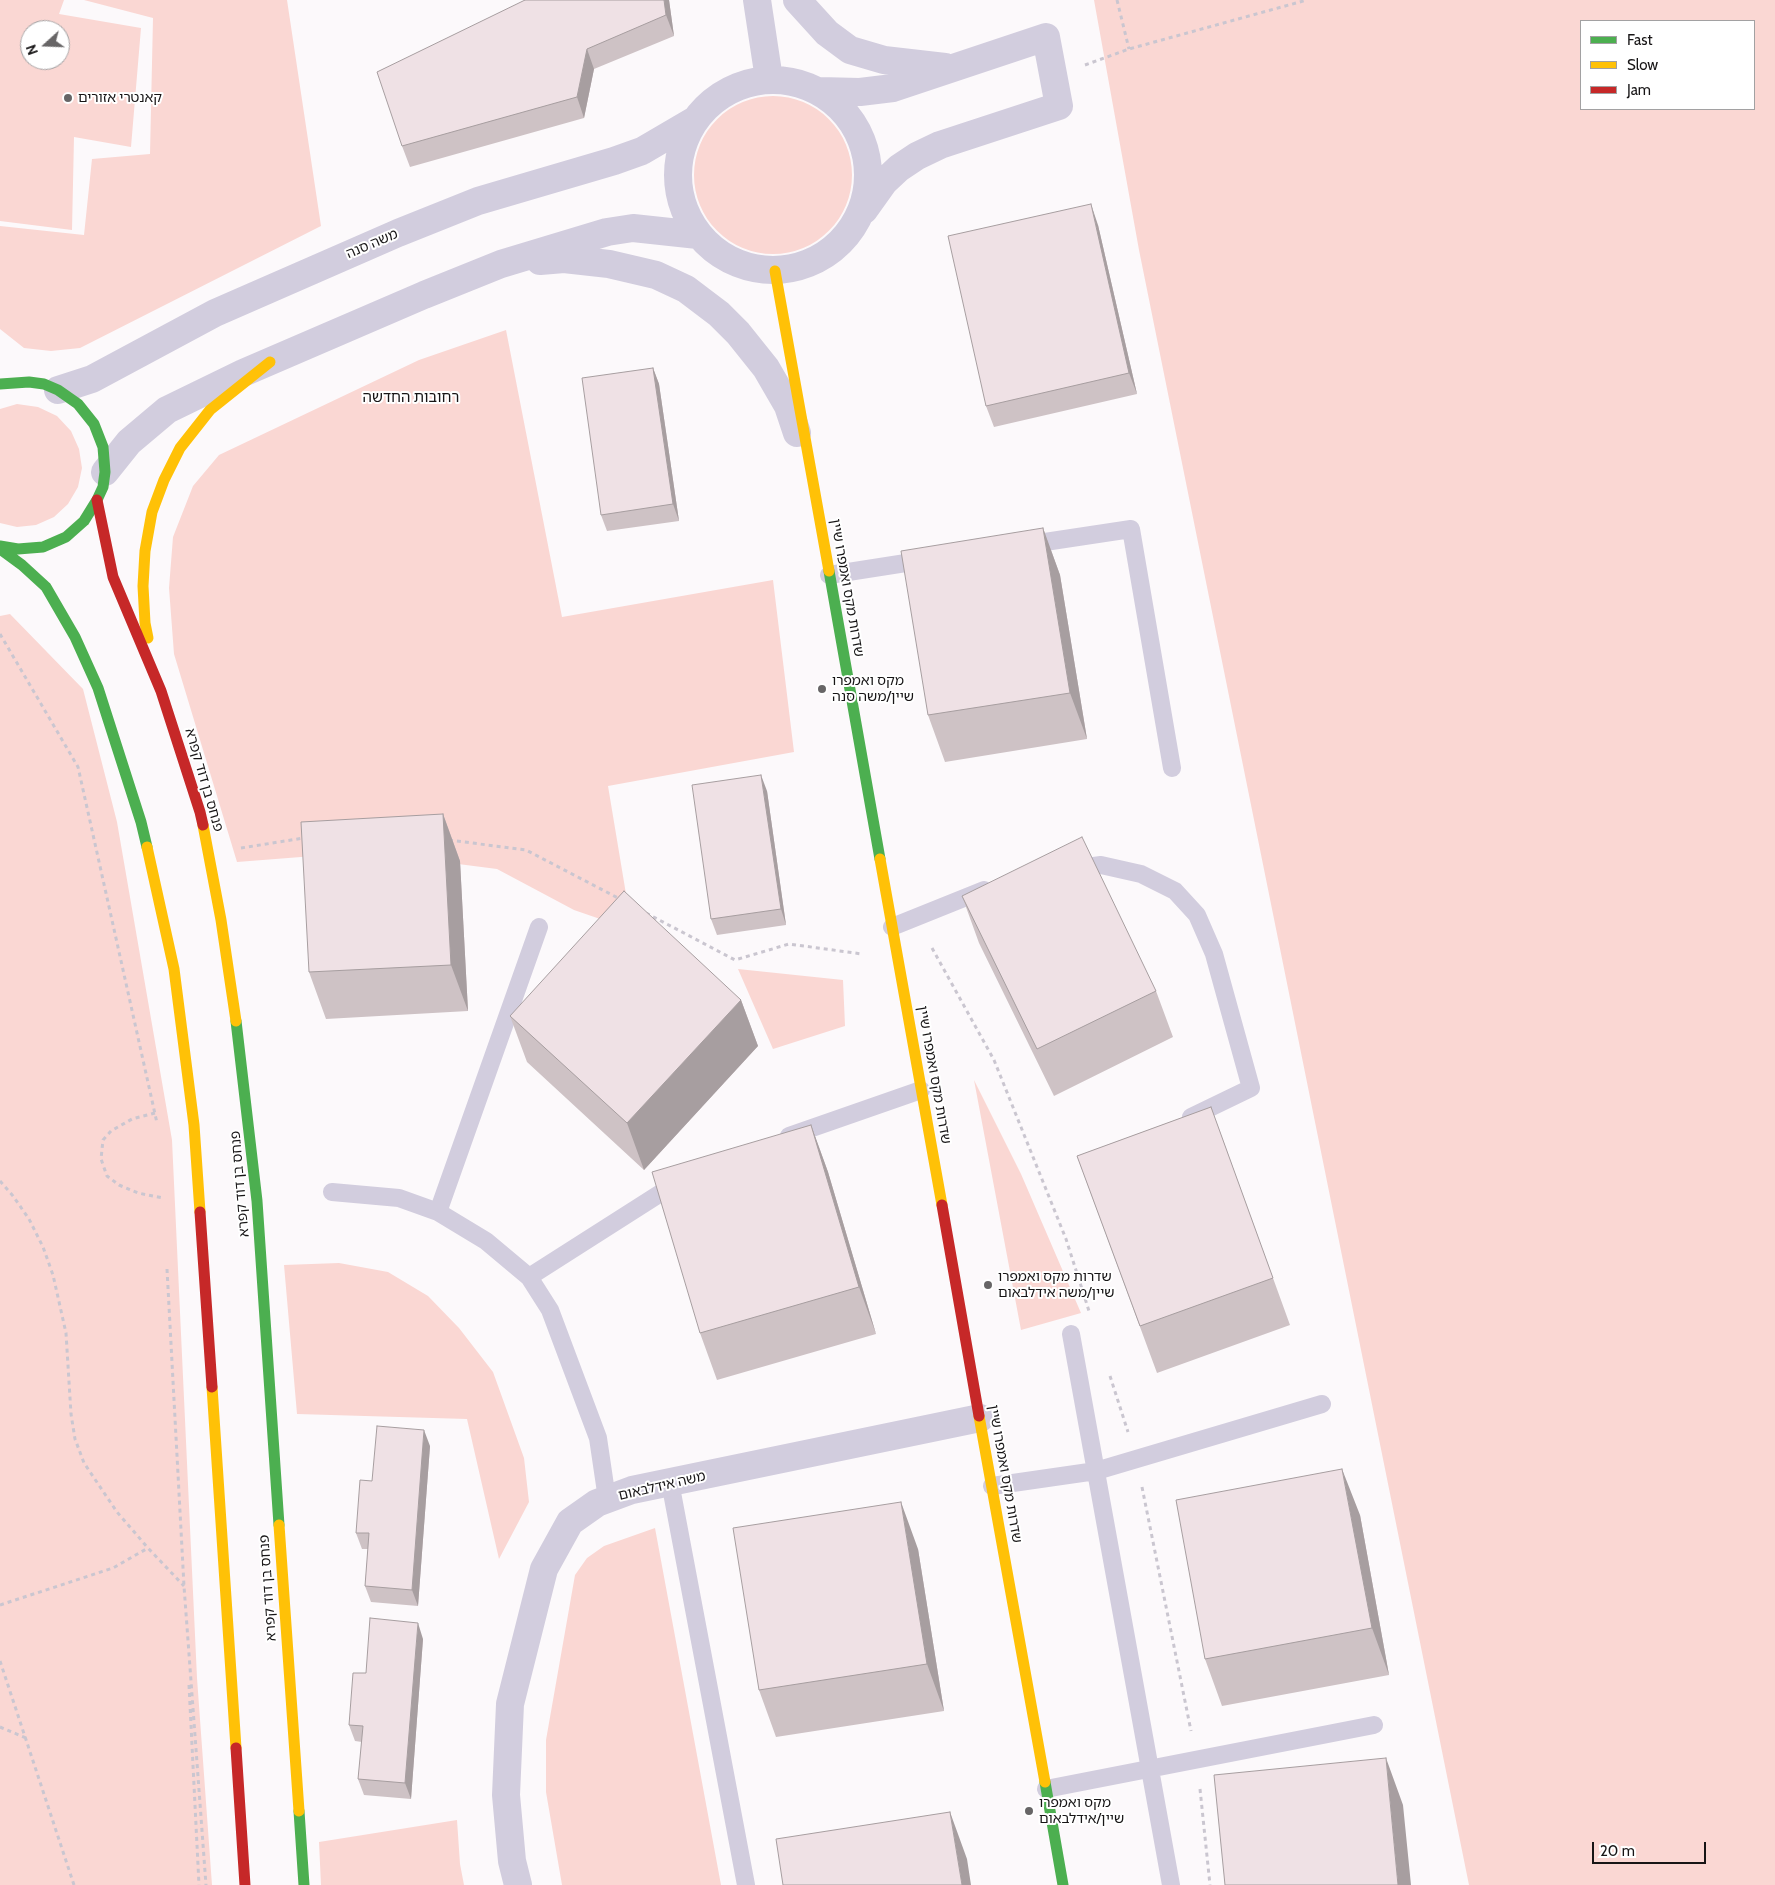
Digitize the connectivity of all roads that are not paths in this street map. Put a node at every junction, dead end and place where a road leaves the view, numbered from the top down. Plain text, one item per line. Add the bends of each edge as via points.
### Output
1 (756, 0) edge
2 (797, 0) edge
3 (954, 68) junction
4 (769, 80) junction
5 (819, 91) junction
6 (695, 120) junction
7 (856, 222) junction
8 (698, 235) junction
9 (501, 264) junction
10 (775, 271) junction
11 (270, 362) junction
12 (5, 372) dead end
13 (29, 382) junction
14 (0, 384) edge
15 (58, 390) junction
16 (810, 470) junction
17 (105, 472) junction
18 (97, 500) junction
19 (0, 548) edge
20 (1005, 548) edge
21 (946, 557) edge
22 (829, 575) junction
23 (161, 691) junction
24 (1172, 768) dead end
25 (1057, 871) edge
26 (997, 885) edge
27 (539, 927) dead end
28 (892, 927) junction
29 (921, 1090) junction
30 (1180, 1122) edge
31 (777, 1140) edge
32 (690, 1177) edge
33 (332, 1192) dead end
34 (438, 1212) junction
35 (529, 1278) junction
36 (1071, 1334) dead end
37 (1322, 1404) dead end
38 (980, 1418) junction
39 (1096, 1471) junction
40 (670, 1482) junction
41 (992, 1486) junction
42 (607, 1499) junction
43 (1374, 1725) dead end
44 (1150, 1770) junction
45 (1046, 1789) junction
46 (245, 1885) edge
47 (304, 1885) edge
48 (518, 1885) edge
49 (746, 1885) edge
50 (1063, 1885) edge
51 (1171, 1885) edge

1 - 4 street
2 - 3 street via 827,33 850,50 884,60
3 - 5 street via 893,88 860,92
3 - 7 street via 1046,37 1059,106 940,145 918,156 884,182
4 - 5 street via 795,82
4 - 6 street via 742,85 717,98
5 - 7 street via 842,110 859,135 868,164 866,194
6 - 8 street via 681,147 678,177 683,208
6 - 15 street, משה סנה via 642,151 478,201 398,233 215,312 92,379
7 - 10 street via 836,248 807,265
8 - 9 street via 633,228 607,232
8 - 10 street via 720,255 746,267
9 - 11 street
9 - 16 street via 564,260 609,264 656,275 686,289 719,314 766,368 788,406
10 - 16 main road, שדרות מקס ואמפרו שיין
11 - 17 street via 167,410 129,442
11 - 23 main road via 210,410 180,448 152,512 143,586 145,624
12 - 13 main road
13 - 14 main road
13 - 15 main road
15 - 17 main road via 78,404 94,424 103,447
16 - 22 main road, שדרות מקס ואמפרו שיין
17 - 18 main road
18 - 19 main road via 84,521 66,537 43,547
18 - 23 main road, פנחס בן דוד קפרא via 113,577
19 - 46 main road via 46,588 76,637 98,688 141,822 174,969 194,1125
20 - 24 lane via 1132,529
21 - 22 lane
22 - 28 main road, שדרות מקס ואמפרו שיין
23 - 47 main road, פנחס בן דוד קפרא via 200,812 209,853 241,1056 257,1201
25 - 30 lane via 1101,865 1141,874 1175,891 1197,915 1214,954 1251,1088
26 - 28 lane
27 - 34 lane
28 - 29 main road, שדרות מקס ואמפרו שיין
29 - 31 lane
29 - 38 main road, שדרות מקס ואמפרו שיין
32 - 35 lane via 672,1184
33 - 34 lane via 399,1198
34 - 35 lane via 486,1241
35 - 42 lane via 550,1310 598,1438
36 - 39 lane
37 - 39 lane
38 - 40 street, משה אידלבאום
38 - 41 main road, שדרות מקס ואמפרו שיין
39 - 41 lane
39 - 44 lane
40 - 42 street, משה אידלבאום
40 - 49 lane
41 - 45 main road, שדרות מקס ואמפרו שיין
42 - 48 street, משה אידלבאום via 570,1522 544,1569 510,1704 506,1796 512,1861
43 - 44 lane
44 - 45 lane
44 - 51 lane
45 - 50 main road, שדרות מקס ואמפרו שיין

